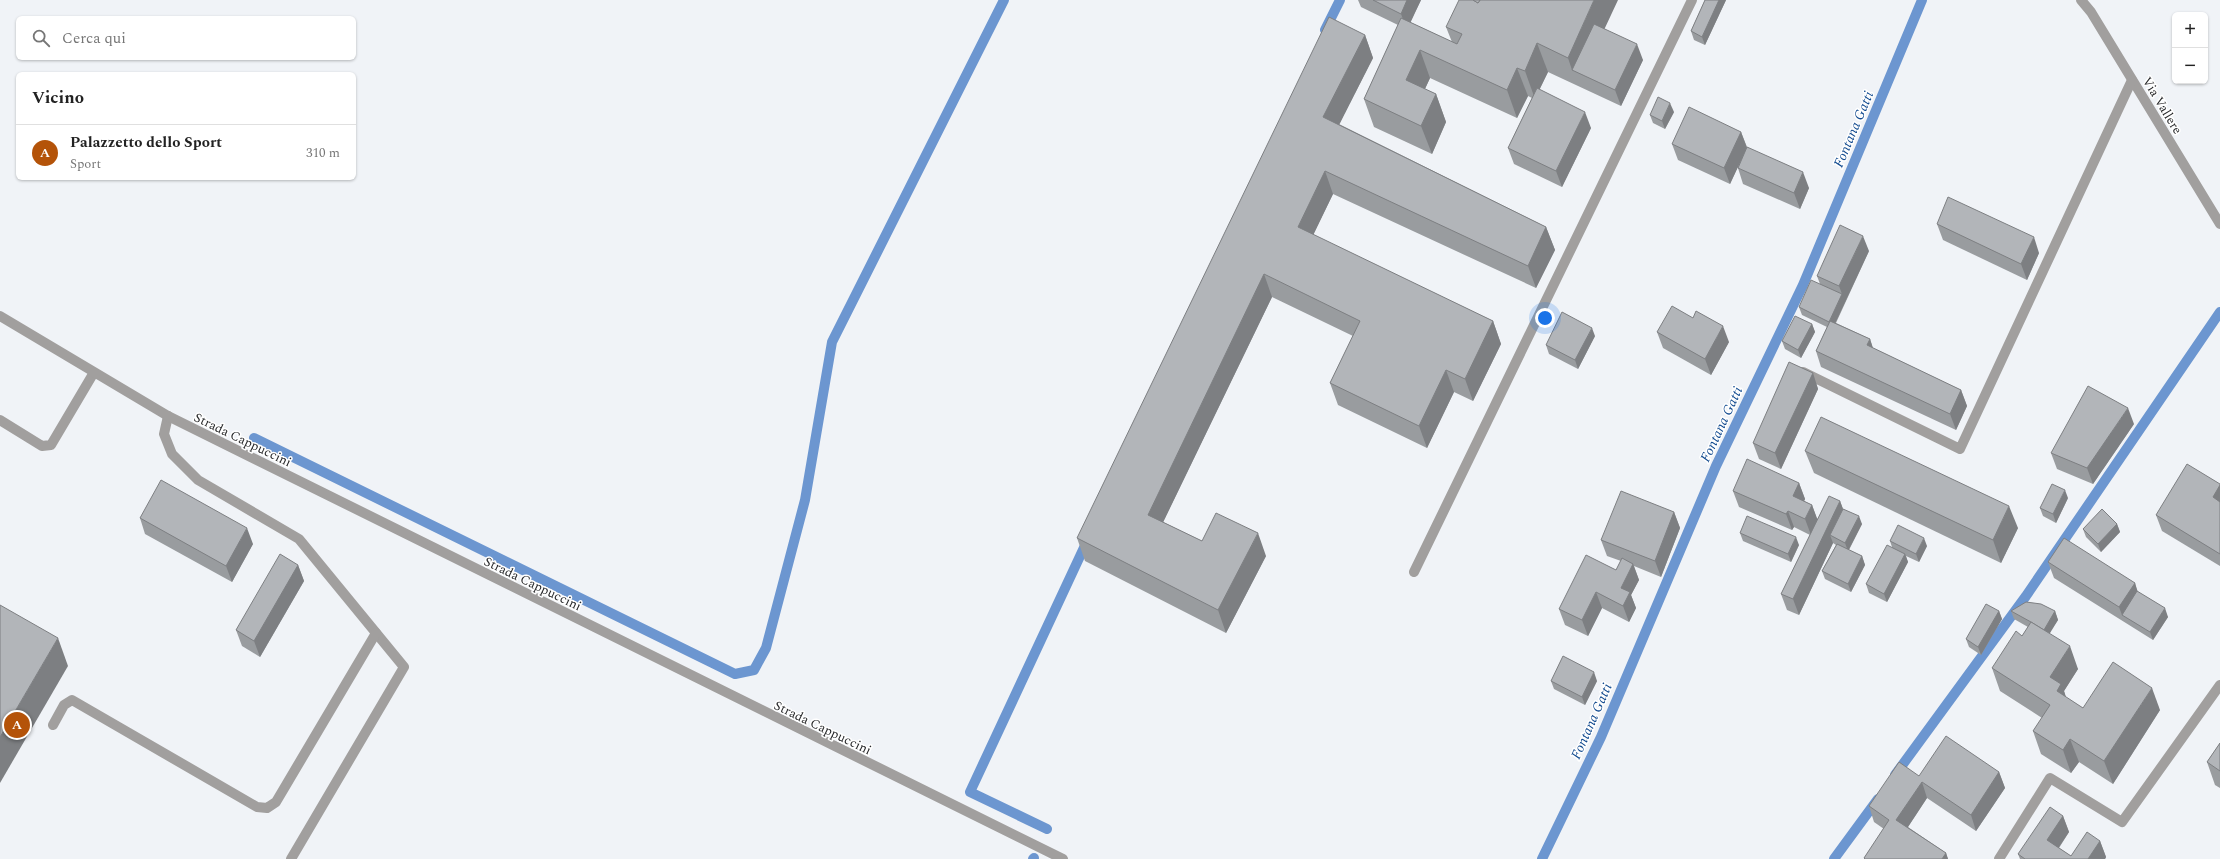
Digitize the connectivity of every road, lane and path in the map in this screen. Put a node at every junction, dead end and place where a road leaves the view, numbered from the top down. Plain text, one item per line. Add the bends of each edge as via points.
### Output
1 (1692, 0) edge
2 (2081, 0) edge
3 (2132, 80) junction
4 (2220, 224) edge
5 (0, 316) edge
6 (1799, 370) edge
7 (94, 374) junction
8 (168, 416) junction
9 (0, 420) edge
10 (1414, 572) dead end
11 (376, 633) junction
12 (2220, 685) edge
13 (53, 725) dead end
14 (291, 859) edge
15 (1063, 859) edge
16 (1999, 859) edge

1 - 10 street
2 - 3 street, Via Vallere
3 - 4 street, Via Vallere
3 - 6 street via 1960,449
5 - 7 street, Strada Cappuccini
7 - 8 street, Strada Cappuccini
7 - 9 street via 51,445 42,446
8 - 11 street via 164,434 172,454 198,480 299,539
8 - 15 street, Strada Cappuccini
11 - 13 street via 276,802 267,808 256,807 72,700 64,705
11 - 14 street via 404,667
12 - 16 street via 2122,822 2050,778

